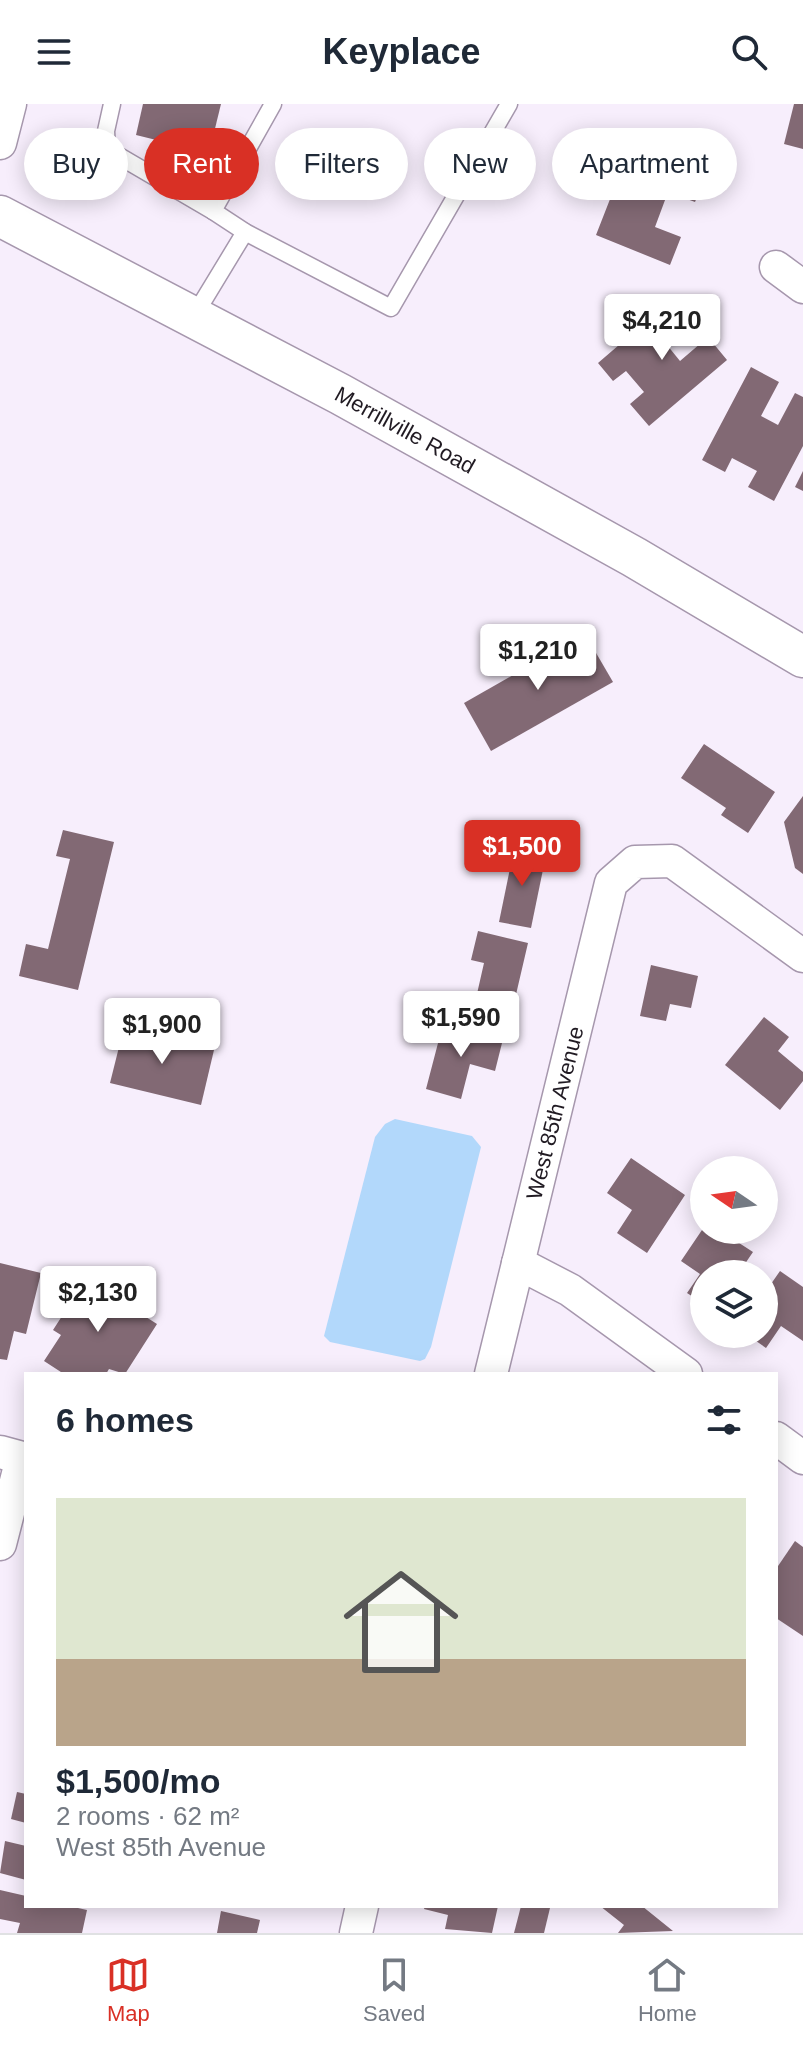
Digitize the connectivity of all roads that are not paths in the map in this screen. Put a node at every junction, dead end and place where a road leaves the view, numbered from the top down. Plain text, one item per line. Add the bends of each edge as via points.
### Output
1 (10, 104) edge
2 (112, 104) edge
3 (273, 104) edge
4 (509, 104) edge
5 (0, 143) edge
6 (213, 211) junction
7 (0, 216) edge
8 (245, 232) junction
9 (776, 267) dead end
10 (803, 287) edge
11 (193, 317) junction
12 (803, 657) edge
13 (803, 956) edge
14 (518, 1263) junction
15 (491, 1372) edge
16 (683, 1372) edge
17 (778, 1439) edge
18 (11, 1455) edge
19 (803, 1458) edge
20 (0, 1544) edge
21 (362, 1908) edge
22 (356, 1933) edge

1 - 5 street
2 - 6 lane via 107,149
3 - 6 lane
4 - 8 lane via 391,308
6 - 8 lane
7 - 11 street, Merrillville Road
8 - 11 lane
9 - 10 street
11 - 12 street, Merrillville Road via 592,534
13 - 14 street, West 85th Avenue via 672,861 635,862 611,883
14 - 15 street, West 85th Avenue
14 - 16 street via 570,1290
17 - 19 street
18 - 20 street
21 - 22 street

